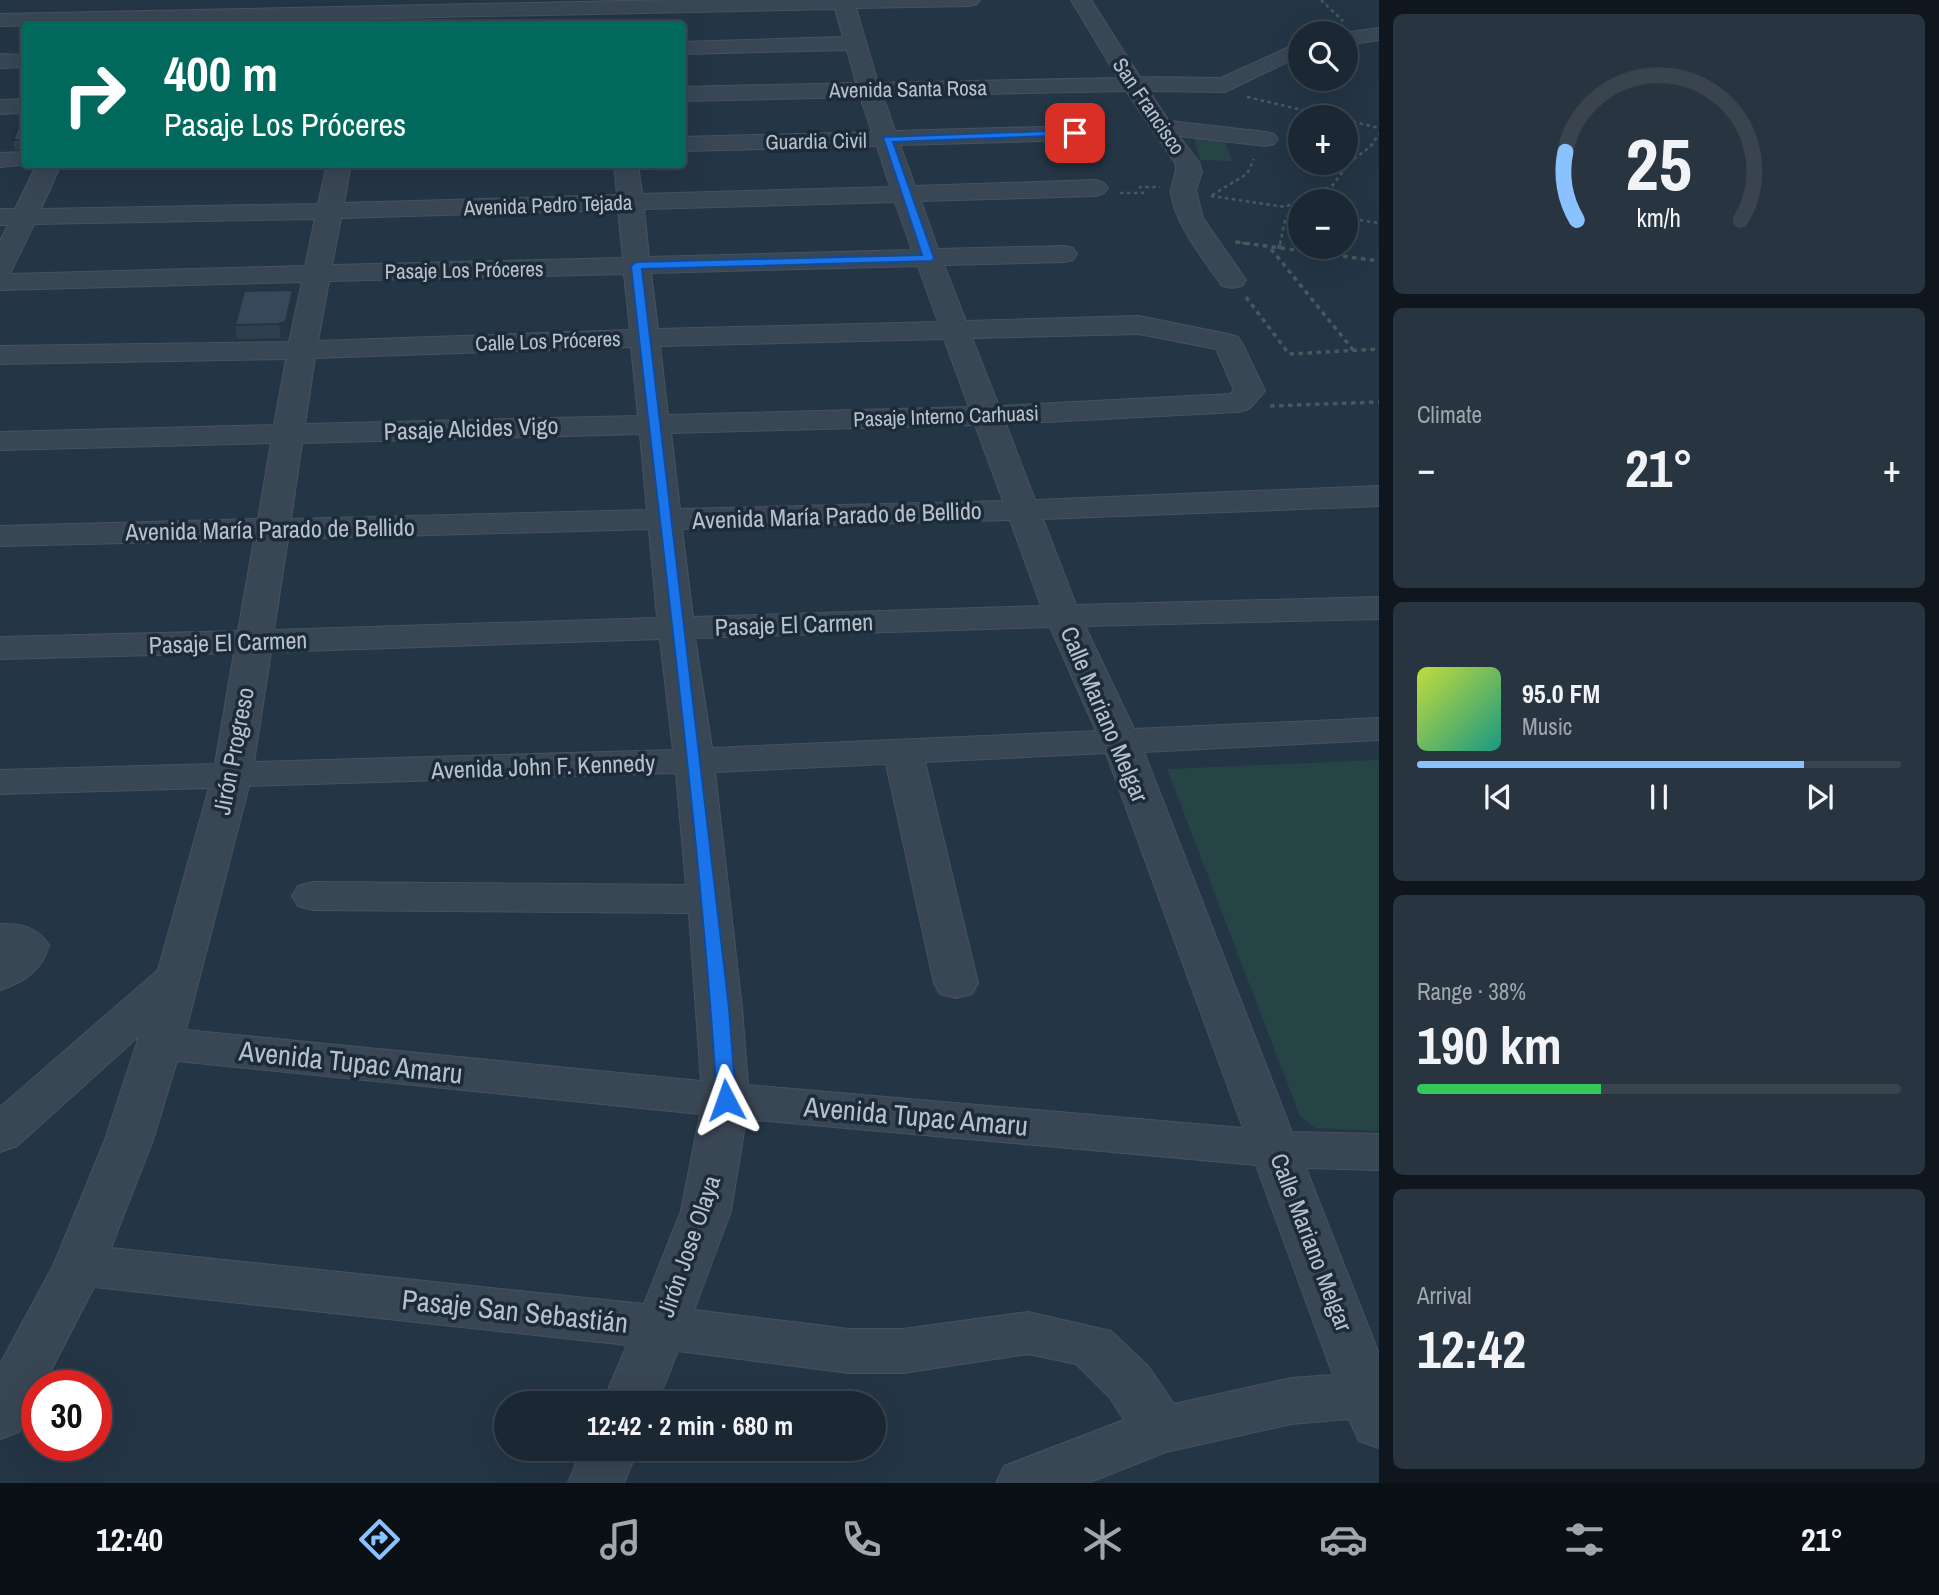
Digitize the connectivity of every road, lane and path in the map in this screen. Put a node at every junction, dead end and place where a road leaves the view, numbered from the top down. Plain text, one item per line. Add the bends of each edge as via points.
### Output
1 (970, 0) edge
2 (1081, 0) edge
3 (843, 1) edge
4 (605, 11) edge
5 (366, 12) edge
6 (120, 14) edge
7 (0, 20) edge
8 (1379, 34) edge
9 (1358, 37) edge
10 (855, 43) junction
11 (686, 48) edge
12 (1288, 54) edge
13 (0, 61) edge
14 (21, 61) edge
15 (1133, 84) junction
16 (1198, 86) junction
17 (869, 90) junction
18 (686, 94) edge
19 (21, 106) edge
20 (0, 107) edge
21 (1288, 107) edge
22 (1358, 123) edge
23 (1161, 128) junction
24 (1379, 128) edge
25 (1075, 133) dead end
26 (1379, 134) edge
27 (887, 139) junction
28 (1266, 139) joint
29 (686, 144) edge
30 (21, 159) edge
31 (0, 160) edge
32 (45, 168) edge
33 (338, 168) edge
34 (626, 168) edge
35 (1095, 188) joint
36 (1325, 189) edge
37 (1183, 190) junction
38 (906, 193) junction
39 (1211, 196) dead end
40 (1220, 197) dead end
41 (630, 203) junction
42 (1288, 205) edge
43 (328, 211) junction
44 (1288, 215) edge
45 (13, 217) edge
46 (1358, 220) edge
47 (1379, 223) edge
48 (1203, 237) junction
49 (1270, 248) junction
50 (1279, 249) junction
51 (1064, 254) dead end
52 (928, 258) junction
53 (1379, 261) edge
54 (636, 266) junction
55 (0, 270) edge
56 (317, 274) junction
57 (1232, 280) joint
58 (0, 282) edge
59 (956, 332) junction
60 (644, 338) junction
61 (1379, 349) edge
62 (302, 350) junction
63 (1354, 351) junction
64 (0, 355) edge
65 (1379, 402) edge
66 (1238, 403) junction
67 (987, 416) junction
68 (654, 423) junction
69 (288, 434) junction
70 (0, 441) edge
71 (1379, 496) edge
72 (1022, 510) junction
73 (665, 519) junction
74 (272, 529) junction
75 (0, 536) edge
76 (1379, 608) edge
77 (1062, 615) junction
78 (676, 628) junction
79 (254, 642) junction
80 (0, 648) edge
81 (1379, 729) edge
82 (1121, 743) junction
83 (904, 752) junction
84 (694, 761) junction
85 (232, 776) junction
86 (0, 782) edge
87 (313, 896) dead end
88 (708, 899) junction
89 (0, 938) edge
90 (0, 975) edge
91 (176, 978) junction
92 (956, 983) dead end
93 (160, 1043) junction
94 (726, 1100) junction
95 (0, 1135) edge
96 (1277, 1149) junction
97 (1379, 1152) edge
98 (79, 1265) junction
99 (660, 1327) junction
100 (634, 1391) edge
101 (1376, 1404) edge
102 (0, 1416) edge
103 (1161, 1430) junction
104 (605, 1461) edge
105 (596, 1483) edge
106 (1024, 1483) edge

1 - 3 street
2 - 15 street, San Francisco
3 - 4 street
3 - 10 street, Calle Mariano Melgar
4 - 5 street
5 - 6 street
6 - 7 street
8 - 9 street
10 - 11 street
10 - 17 street, Calle Mariano Melgar
12 - 16 street, Avenida Santa Rosa via 1225,85
13 - 14 street
15 - 16 street, Avenida Santa Rosa
15 - 17 street, Avenida Santa Rosa
15 - 23 street, San Francisco
16 - 21 path
17 - 18 street, Avenida Santa Rosa
17 - 27 street, Calle Mariano Melgar
19 - 20 street
22 - 24 path
23 - 28 street
23 - 37 street, San Francisco via 1187,162 1190,172
25 - 27 street, Guardia Civil
26 - 36 path
27 - 29 street, Guardia Civil
27 - 38 street, Calle Mariano Melgar
28 - 39 path via 1247,174
30 - 31 street
32 - 45 street
33 - 43 street, Jirón Progreso
34 - 41 street, Jirón Jose Olaya
35 - 37 path via 1100,196 1108,195 1108,187 1115,186 1118,193 1143,193 1140,187 1174,184 1175,189
35 - 38 street, Avenida Pedro Tejada
37 - 48 street, San Francisco via 1190,218
38 - 41 street, Avenida Pedro Tejada
38 - 52 street, Calle Mariano Melgar
40 - 42 path via 1281,208
41 - 43 street, Avenida Pedro Tejada
41 - 54 street, Jirón Jose Olaya
43 - 45 street, Avenida Pedro Tejada
43 - 56 street, Jirón Progreso
44 - 50 path
45 - 55 street
46 - 47 path
48 - 49 path
48 - 57 street, San Francisco
49 - 50 path
49 - 63 path
50 - 53 path
51 - 52 street, Pasaje Los Próceres
52 - 54 street, Pasaje Los Próceres
52 - 59 street, Calle Mariano Melgar
54 - 56 street, Pasaje Los Próceres
54 - 60 street, Jirón Jose Olaya
56 - 58 street, Pasaje Los Próceres
56 - 62 street, Jirón Progreso
57 - 63 path via 1289,354
59 - 60 street, Calle Los Próceres
59 - 66 street, Calle Los Próceres via 1139,326 1228,344 1250,391
59 - 67 street, Calle Mariano Melgar
60 - 62 street, Calle Los Próceres
60 - 68 street, Jirón Jose Olaya
61 - 63 path
62 - 64 street, Calle Los Próceres
62 - 69 street, Jirón Progreso
65 - 66 path
66 - 67 street, Pasaje Interno Carhuasi
67 - 68 street, Pasaje Interno Carhuasi
67 - 72 street, Calle Mariano Melgar
68 - 69 street, Pasaje Alcides Vigo
68 - 73 street, Jirón Jose Olaya
69 - 70 street
69 - 74 street, Jirón Progreso
71 - 72 street, Avenida María Parado de Bellido
72 - 73 street, Avenida María Parado de Bellido
72 - 77 street, Calle Mariano Melgar
73 - 74 street, Avenida María Parado de Bellido
73 - 78 street, Jirón Jose Olaya
74 - 75 street, Avenida María Parado de Bellido
74 - 79 street, Jirón Progreso
76 - 77 street, Pasaje El Carmen
77 - 78 street, Pasaje El Carmen
77 - 82 street, Calle Mariano Melgar
78 - 79 street, Pasaje El Carmen
78 - 84 street, Jirón Jose Olaya
79 - 80 street, Pasaje El Carmen
79 - 85 street, Jirón Progreso
81 - 82 street, Avenida John F. Kennedy
82 - 83 street, Avenida John F. Kennedy
82 - 96 street, Calle Mariano Melgar
83 - 84 street, Avenida John F. Kennedy
83 - 92 street
84 - 85 street, Avenida John F. Kennedy
84 - 88 street, Jirón Jose Olaya
85 - 86 street, Avenida John F. Kennedy
85 - 91 street, Jirón Progreso
87 - 88 street
88 - 94 street, Jirón Jose Olaya
89 - 90 street via 16,938 27,945 24,956
91 - 93 street, Jirón Progreso
91 - 95 street
93 - 94 street, Avenida Tupac Amaru
93 - 98 street, Jirón Progreso via 129,1140
94 - 96 street, Avenida Tupac Amaru
94 - 99 street, Jirón Jose Olaya via 706,1211
96 - 97 street, Avenida Tupac Amaru
96 - 101 street, Calle Mariano Melgar
98 - 99 street, Pasaje San Sebastián
98 - 102 street, Jirón Progreso
99 - 100 street, Jirón Jose Olaya
99 - 103 street, Pasaje San Sebastián via 849,1351 903,1351 1028,1333 1092,1346 1129,1382
101 - 103 street via 1291,1401
103 - 106 street
104 - 105 street

